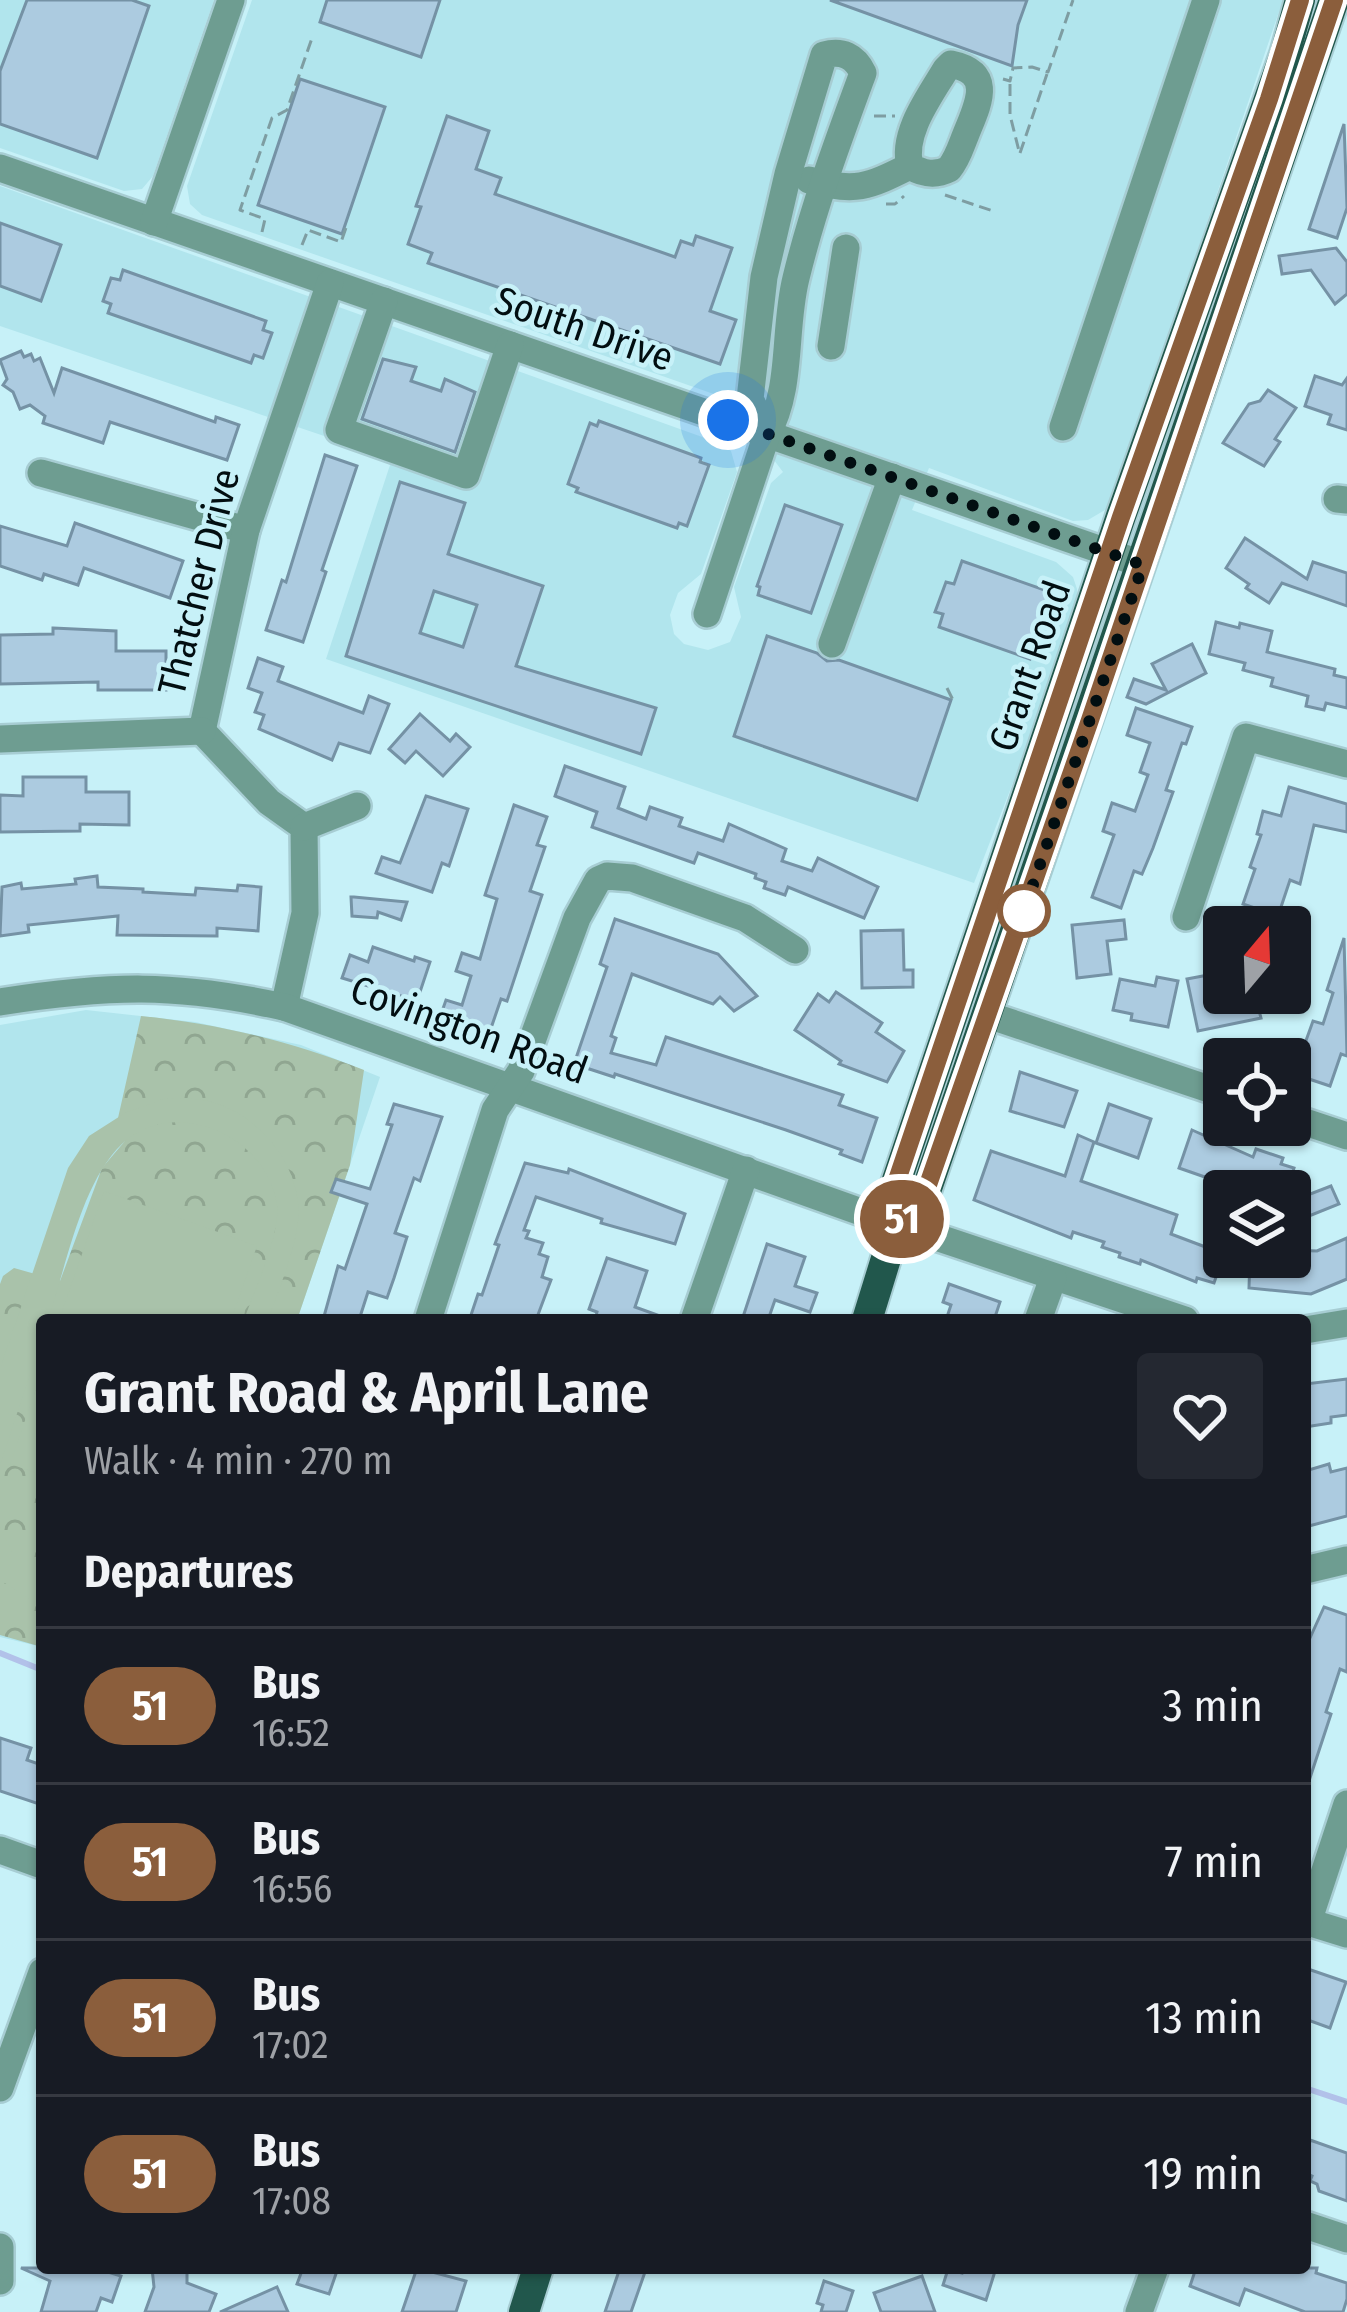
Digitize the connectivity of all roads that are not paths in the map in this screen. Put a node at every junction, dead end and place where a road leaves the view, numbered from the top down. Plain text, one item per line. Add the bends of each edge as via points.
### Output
1 (231, 0) edge
2 (1207, 0) edge
3 (1300, 0) edge
4 (1334, 0) edge
5 (910, 166) dead end
6 (0, 168) edge
7 (788, 174) junction
8 (821, 184) junction
9 (154, 222) junction
10 (846, 248) dead end
11 (330, 283) junction
12 (794, 283) junction
13 (762, 296) junction
14 (838, 296) junction
15 (384, 301) junction
16 (510, 345) junction
17 (831, 346) dead end
18 (1063, 427) dead end
19 (767, 434) junction
20 (40, 473) dead end
21 (892, 477) junction
22 (246, 530) junction
23 (1109, 553) junction
24 (1143, 565) junction
25 (707, 614) dead end
26 (832, 644) dead end
27 (202, 731) junction
28 (0, 739) edge
29 (1347, 764) edge
30 (357, 806) dead end
31 (304, 827) junction
32 (1186, 917) dead end
33 (795, 950) dead end
34 (0, 1002) edge
35 (284, 1006) junction
36 (988, 1015) junction
37 (510, 1087) junction
38 (1203, 1087) edge
39 (1311, 1124) edge
40 (1347, 1136) edge
41 (746, 1170) junction
42 (897, 1223) junction
43 (1053, 1278) junction
44 (430, 1314) edge
45 (696, 1314) edge
46 (869, 1314) edge
47 (1040, 1314) edge
48 (1166, 1314) edge
49 (1347, 1323) edge
50 (1311, 1329) edge
51 (1347, 1560) edge
52 (1311, 1569) edge
53 (1347, 1804) edge
54 (0, 1850) edge
55 (36, 1863) edge
56 (1311, 1908) edge
57 (1311, 1923) edge
58 (1347, 1934) edge
59 (36, 1989) edge
60 (0, 2088) edge
61 (1311, 2226) edge
62 (1347, 2239) edge
63 (0, 2247) edge
64 (536, 2274) edge
65 (1153, 2274) edge
66 (0, 2281) edge
67 (524, 2312) edge
68 (1139, 2312) edge

1 - 9 street
2 - 18 street
3 - 23 main road, Grant Road
4 - 24 main road, Grant Road
5 - 8 street via 848,190
6 - 9 street, South Drive
7 - 8 street
7 - 8 street via 824,55 845,54 863,73
7 - 13 street
8 - 12 street
9 - 11 street, South Drive
10 - 14 street
11 - 15 street, South Drive
11 - 22 street, Thatcher Drive
12 - 13 street
12 - 14 street
12 - 19 street via 780,409
13 - 19 street via 750,399
14 - 17 street
15 - 16 street, South Drive
15 - 16 street via 339,430 466,475
16 - 19 street, South Drive
19 - 21 street, South Drive
19 - 25 street
20 - 22 street
21 - 23 street, South Drive
21 - 26 street
22 - 27 street, Thatcher Drive
23 - 24 street, South Drive
23 - 42 main road, Grant Road via 893,1192
24 - 36 main road, Grant Road
27 - 28 street
27 - 31 street, Thatcher Drive
29 - 32 street via 1246,737
30 - 31 street
31 - 35 street via 304,913
33 - 37 street via 745,918 632,878 598,880
34 - 35 street, Covington Road via 138,986
35 - 37 street, Covington Road
36 - 38 street
36 - 42 main road, Grant Road via 922,1202
37 - 41 street, Covington Road
37 - 44 street via 495,1110
39 - 40 street
41 - 42 street, Covington Road
41 - 45 street
42 - 43 street, Covington Road
42 - 46 main road, Grant Road
43 - 47 street
43 - 48 street, Covington Road
49 - 50 street
51 - 52 street
53 - 56 street
54 - 55 street
57 - 58 street
59 - 60 street
61 - 62 street
63 - 66 street
64 - 67 main road
65 - 68 street

